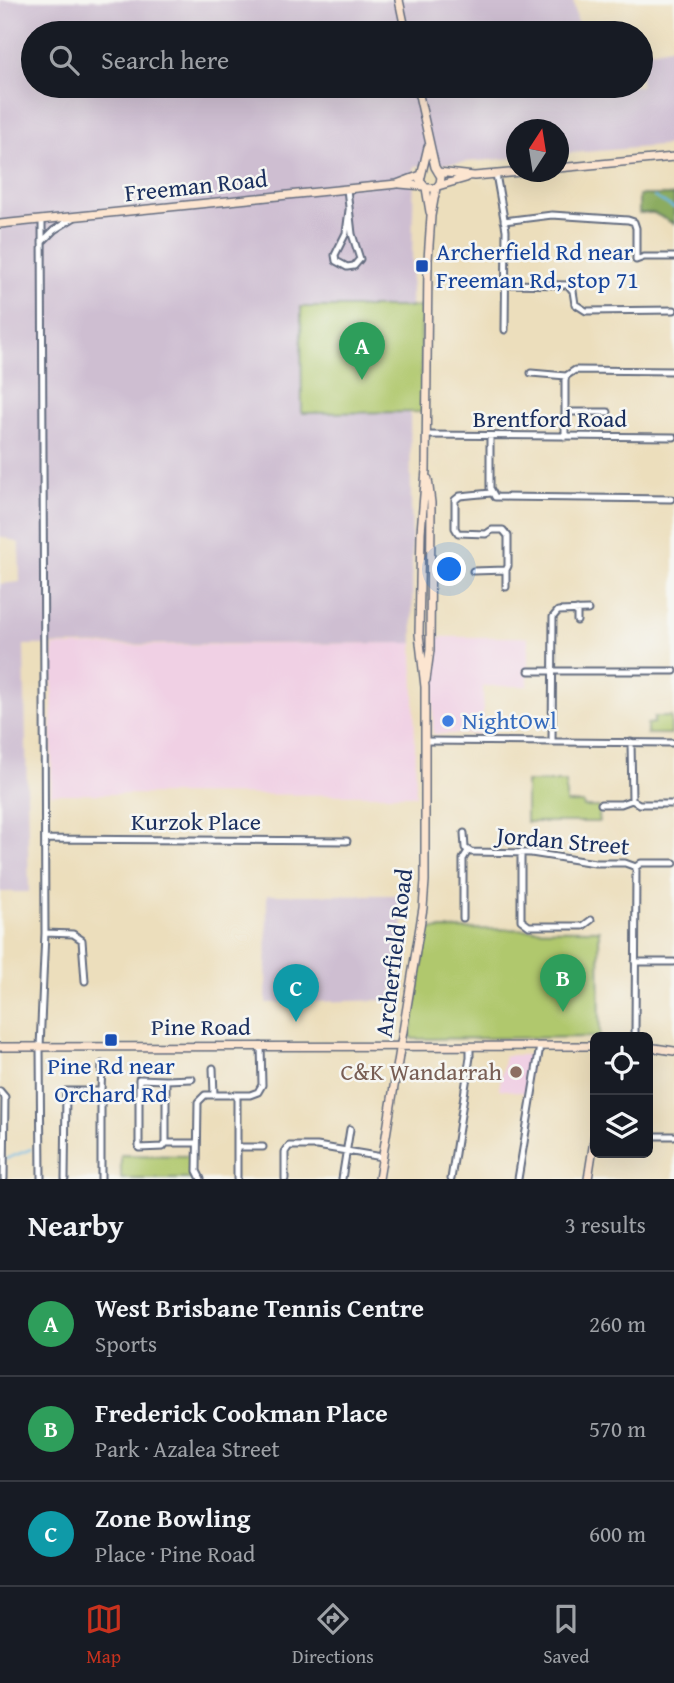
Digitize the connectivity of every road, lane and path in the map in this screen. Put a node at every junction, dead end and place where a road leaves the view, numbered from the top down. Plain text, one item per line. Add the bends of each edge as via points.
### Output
1 (399, 0) edge
2 (403, 21) edge
3 (420, 98) edge
4 (429, 143) junction
5 (674, 157) edge
6 (569, 166) edge
7 (437, 170) junction
8 (506, 173) edge
9 (421, 174) junction
10 (496, 174) junction
11 (474, 176) junction
12 (397, 184) junction
13 (425, 187) junction
14 (437, 187) junction
15 (347, 189) junction
16 (349, 210) junction
17 (431, 216) junction
18 (75, 218) junction
19 (42, 220) junction
20 (504, 221) junction
21 (0, 225) edge
22 (42, 242) junction
23 (674, 257) edge
24 (505, 284) junction
25 (674, 310) edge
26 (505, 330) dead end
27 (674, 371) edge
28 (531, 373) dead end
29 (566, 376) junction
30 (565, 412) junction
31 (608, 412) dead end
32 (426, 435) junction
33 (491, 436) junction
34 (565, 437) junction
35 (674, 437) edge
36 (491, 493) junction
37 (671, 499) dead end
38 (506, 570) junction
39 (473, 571) dead end
40 (506, 587) dead end
41 (577, 610) junction
42 (588, 610) dead end
43 (577, 621) dead end
44 (529, 671) dead end
45 (552, 671) junction
46 (674, 671) edge
47 (426, 741) junction
48 (552, 742) junction
49 (631, 742) junction
50 (674, 743) edge
51 (632, 800) junction
52 (601, 803) dead end
53 (674, 804) edge
54 (464, 833) dead end
55 (45, 839) junction
56 (347, 841) dead end
57 (468, 851) junction
58 (522, 852) junction
59 (674, 863) edge
60 (636, 867) junction
61 (463, 918) dead end
62 (591, 920) dead end
63 (45, 933) junction
64 (635, 962) junction
65 (674, 962) edge
66 (85, 981) dead end
67 (635, 1032) edge
68 (261, 1046) junction
69 (401, 1046) junction
70 (470, 1046) junction
71 (540, 1046) junction
72 (590, 1046) edge
73 (0, 1047) edge
74 (40, 1047) junction
75 (653, 1048) edge
76 (674, 1051) edge
77 (102, 1064) dead end
78 (213, 1068) dead end
79 (192, 1079) dead end
80 (166, 1080) junction
81 (0, 1091) edge
82 (101, 1091) junction
83 (214, 1095) junction
84 (237, 1095) junction
85 (350, 1129) dead end
86 (653, 1136) edge
87 (674, 1136) edge
88 (166, 1143) junction
89 (197, 1143) junction
90 (237, 1147) junction
91 (263, 1147) dead end
92 (2, 1148) edge
93 (346, 1150) junction
94 (382, 1157) junction
95 (591, 1158) edge
96 (4, 1179) edge
97 (41, 1179) edge
98 (65, 1179) edge
99 (101, 1179) edge
100 (201, 1179) edge
101 (237, 1179) edge
102 (285, 1179) edge
103 (342, 1179) edge
104 (379, 1179) edge
105 (451, 1179) edge
106 (518, 1179) edge
107 (588, 1179) edge

1 - 2 street
3 - 4 street
4 - 7 street
4 - 9 street
5 - 6 street
7 - 9 street
7 - 11 street
7 - 14 street via 441,177
8 - 10 street
9 - 12 street, Freeman Road
9 - 13 street
10 - 11 street
10 - 20 street
11 - 14 street
12 - 13 street, Freeman Road
12 - 15 street, Freeman Road
13 - 14 street
13 - 17 street, Archerfield Road
14 - 17 street, Archerfield Road
15 - 16 street
15 - 18 street, Freeman Road
16 - 16 street via 360,259 348,267 336,261 335,255 346,233
17 - 32 street, Archerfield Road
18 - 19 street, Freeman Road
18 - 22 street
19 - 21 street, Freeman Road
19 - 22 street
20 - 23 street via 552,215 628,220 636,228 636,261
20 - 24 street
22 - 55 street
24 - 25 street via 568,285 575,304 586,311
24 - 26 street
27 - 29 street via 575,370
28 - 29 street
29 - 30 street
30 - 31 street
30 - 34 street
32 - 33 street, Brentford Road
32 - 47 street, Archerfield Road via 419,634
33 - 34 street, Brentford Road
33 - 36 street
34 - 35 street, Brentford Road
36 - 37 street via 500,498
36 - 38 street via 457,497 455,528 461,534 503,530 508,537
38 - 39 street
38 - 40 street
41 - 42 street
41 - 43 street
41 - 45 street via 558,611 553,617
44 - 45 street
45 - 46 street
45 - 48 street
47 - 48 street
47 - 69 street, Archerfield Road via 425,895
48 - 49 street
49 - 50 street
49 - 51 street
51 - 52 street
51 - 53 street
54 - 57 street, Jordan Street
55 - 56 street, Kurzok Place
55 - 63 street
57 - 58 street, Jordan Street
57 - 61 street via 463,859
58 - 60 street, Jordan Street
58 - 62 street via 524,925 583,926
59 - 60 street, Jordan Street
60 - 64 street
63 - 66 street via 73,934 82,940
63 - 74 street
64 - 65 street
64 - 67 street
68 - 69 street, Pine Road
68 - 74 street, Pine Road
68 - 84 street via 260,1090
69 - 70 street, Pine Road
69 - 94 street, Archerfield Road
70 - 71 street, Pine Road
70 - 105 street
71 - 72 street, Pine Road
71 - 106 street
73 - 74 street, Pine Road
74 - 97 street
75 - 76 street
77 - 82 street
78 - 83 street
79 - 80 street
80 - 88 street
80 - 88 street via 139,1079 139,1148
81 - 92 street via 5,1097
82 - 98 street via 66,1091
82 - 99 street
83 - 84 street
83 - 89 street via 198,1101
84 - 90 street
85 - 93 street
86 - 87 street
88 - 89 street
89 - 100 street
90 - 91 street
90 - 101 street
92 - 96 street
93 - 94 street
93 - 102 street via 289,1146
93 - 103 street
94 - 104 street, Archerfield Road
95 - 107 street

